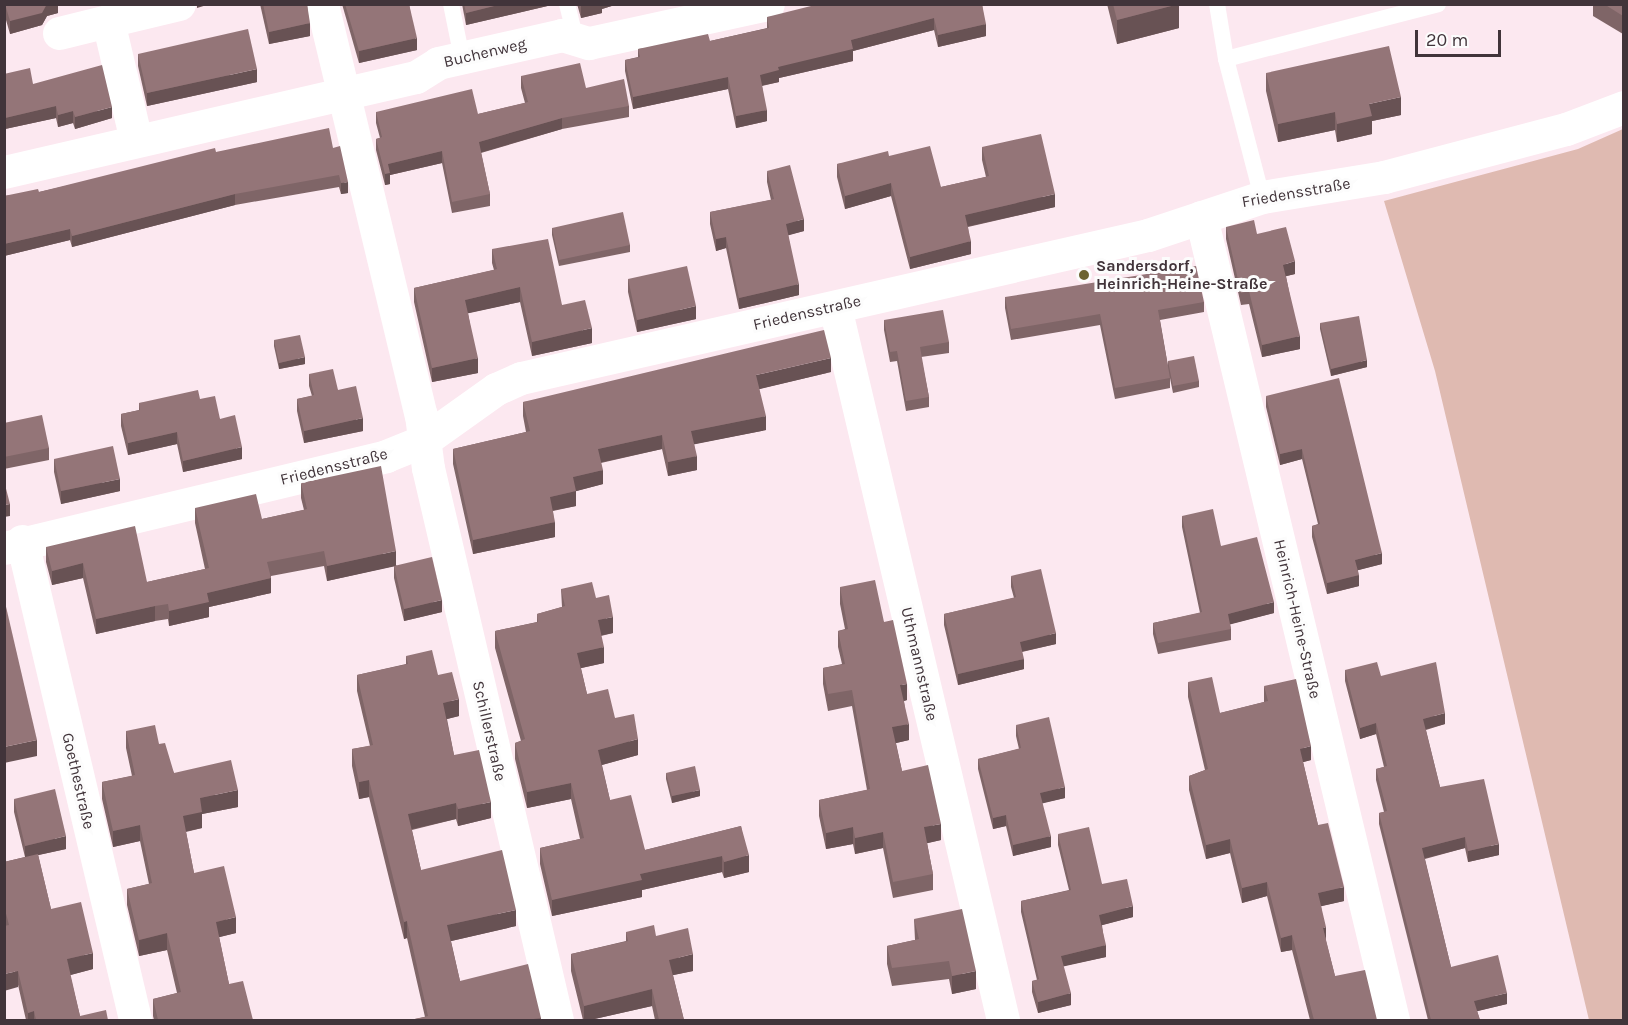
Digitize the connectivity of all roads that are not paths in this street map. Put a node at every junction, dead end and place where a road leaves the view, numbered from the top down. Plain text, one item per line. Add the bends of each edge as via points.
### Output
1 (178, 4) edge
2 (322, 4) edge
3 (451, 4) edge
4 (567, 4) edge
5 (768, 4) edge
6 (1217, 4) edge
7 (1438, 4) edge
8 (108, 21) junction
9 (59, 33) dead end
10 (576, 39) junction
11 (462, 58) junction
12 (1226, 59) junction
13 (342, 94) junction
14 (1623, 107) edge
15 (136, 140) junction
16 (4, 172) edge
17 (1262, 197) junction
18 (1201, 217) junction
19 (835, 307) junction
20 (423, 441) junction
21 (13, 544) edge
22 (135, 1020) edge
23 (556, 1020) edge
24 (1003, 1020) edge
25 (1392, 1020) edge

1 - 8 street
2 - 13 street, Schillerstraße
3 - 11 lane
4 - 10 lane
5 - 10 street, Buchenweg via 589,43
6 - 12 lane
7 - 12 lane
8 - 9 street
8 - 15 street
10 - 11 street, Buchenweg via 562,35
11 - 13 street, Buchenweg via 438,63 416,76
12 - 17 lane
13 - 15 street, Buchenweg
13 - 20 street, Schillerstraße via 421,415
14 - 17 street, Friedensstraße via 1566,129 1461,159 1384,177
15 - 16 street, Buchenweg
17 - 18 street, Friedensstraße
18 - 19 street, Friedensstraße via 1148,235
18 - 25 street, Heinrich-Heine-Straße
19 - 20 street, Friedensstraße via 521,378 496,389
19 - 24 street, Uthmannstraße
20 - 21 street, Friedensstraße via 362,463
20 - 23 street, Schillerstraße
21 - 22 street, Goethestraße

